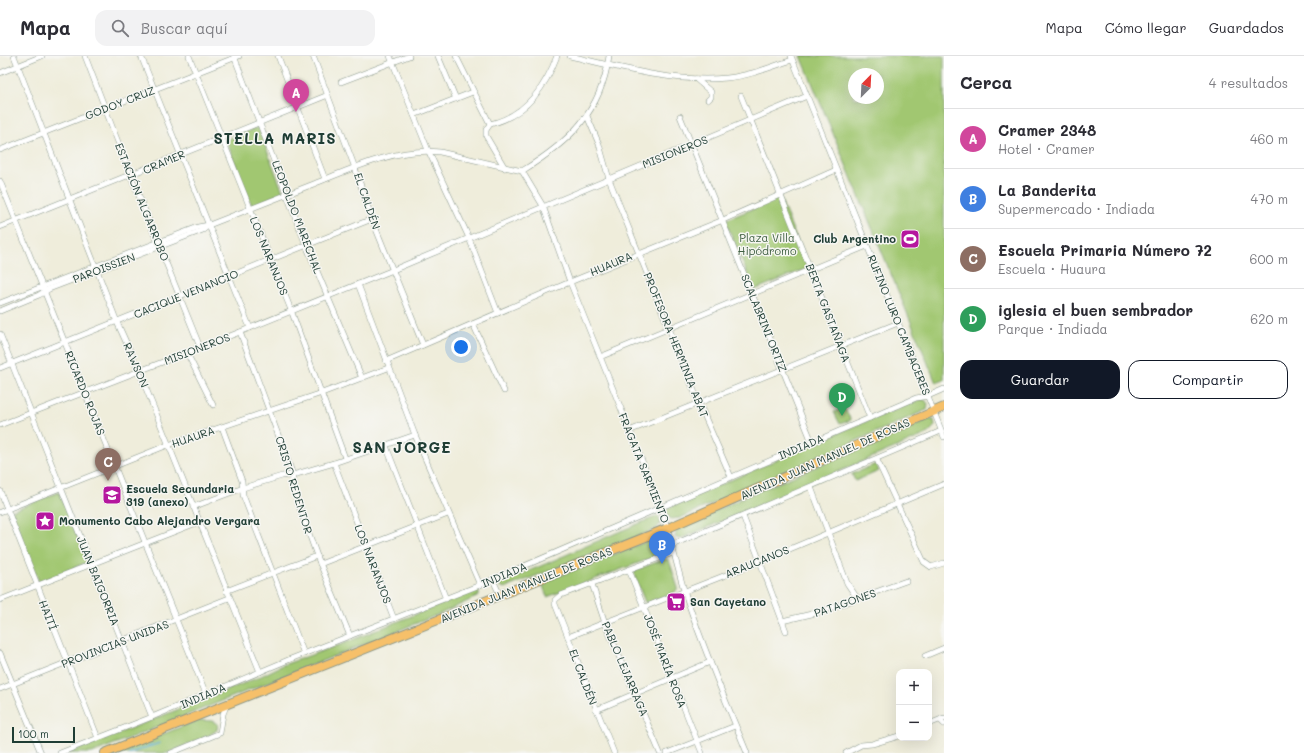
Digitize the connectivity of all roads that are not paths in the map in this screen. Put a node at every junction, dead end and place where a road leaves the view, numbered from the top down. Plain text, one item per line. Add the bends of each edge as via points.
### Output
1 (14, 56) edge
2 (42, 56) edge
3 (85, 56) edge
4 (141, 56) edge
5 (189, 56) edge
6 (278, 56) edge
7 (313, 56) edge
8 (390, 56) edge
9 (409, 56) edge
10 (438, 56) edge
11 (456, 56) edge
12 (556, 56) edge
13 (570, 56) edge
14 (609, 56) edge
15 (236, 57) edge
16 (791, 58) edge
17 (393, 62) junction
18 (608, 65) junction
19 (18, 66) junction
20 (0, 73) edge
21 (195, 73) junction
22 (696, 79) junction
23 (341, 82) dead end
24 (155, 89) junction
25 (473, 92) junction
26 (328, 95) junction
27 (741, 96) dead end
28 (807, 96) junction
29 (456, 99) junction
30 (708, 100) dead end
31 (299, 107) junction
32 (105, 108) junction
33 (414, 115) junction
34 (587, 116) junction
35 (680, 116) dead end
36 (751, 121) junction
37 (260, 123) junction
38 (490, 124) junction
39 (44, 132) junction
40 (222, 139) junction
41 (692, 144) junction
42 (0, 150) edge
43 (428, 150) junction
44 (181, 155) junction
45 (355, 168) junction
46 (505, 168) junction
47 (836, 170) junction
48 (522, 171) junction
49 (130, 176) junction
50 (325, 179) junction
51 (609, 179) junction
52 (0, 181) edge
53 (288, 194) junction
54 (781, 195) junction
55 (71, 200) junction
56 (543, 206) junction
57 (250, 209) junction
58 (372, 218) junction
59 (723, 220) junction
60 (16, 221) junction
61 (209, 225) junction
62 (0, 227) edge
63 (469, 238) junction
64 (159, 245) junction
65 (306, 245) junction
66 (867, 246) junction
67 (639, 253) junction
68 (270, 260) junction
69 (97, 268) junction
70 (811, 269) junction
71 (393, 270) junction
72 (229, 276) junction
73 (570, 282) junction
74 (358, 284) junction
75 (43, 290) junction
76 (752, 294) junction
77 (180, 296) junction
78 (329, 296) junction
79 (0, 303) edge
80 (291, 310) junction
81 (0, 311) edge
82 (498, 313) junction
83 (118, 322) junction
84 (898, 323) junction
85 (473, 324) junction
86 (250, 328) junction
87 (669, 328) junction
88 (240, 332) junction
89 (0, 334) edge
90 (64, 343) junction
91 (423, 345) junction
92 (841, 346) junction
93 (200, 347) junction
94 (187, 353) junction
95 (600, 357) junction
96 (386, 361) junction
97 (11, 364) junction
98 (0, 368) edge
99 (388, 368) junction
100 (782, 369) junction
101 (139, 371) junction
102 (362, 378) junction
103 (944, 389) edge
104 (504, 391) dead end
105 (84, 392) junction
106 (322, 394) junction
107 (928, 396) junction
108 (699, 403) junction
109 (213, 405) dead end
110 (944, 407) edge
111 (270, 410) junction
112 (934, 412) junction
113 (31, 413) junction
114 (870, 418) junction
115 (0, 425) edge
116 (222, 427) junction
117 (941, 427) edge
118 (629, 431) junction
119 (415, 435) junction
120 (944, 437) edge
121 (812, 442) junction
122 (168, 445) junction
123 (386, 446) junction
124 (345, 458) junction
125 (877, 460) junction
126 (334, 463) junction
127 (114, 467) junction
128 (293, 476) junction
129 (731, 477) junction
130 (944, 484) edge
131 (811, 487) junction
132 (61, 488) junction
133 (243, 488) junction
134 (0, 491) edge
135 (896, 504) junction
136 (193, 507) junction
137 (661, 508) junction
138 (7, 509) junction
139 (0, 512) edge
140 (448, 514) junction
141 (743, 516) junction
142 (199, 522) junction
143 (417, 526) junction
144 (668, 528) junction
145 (827, 533) junction
146 (145, 543) junction
147 (672, 545) junction
148 (366, 546) junction
149 (673, 553) junction
150 (317, 556) junction
151 (759, 562) junction
152 (320, 564) junction
153 (944, 564) edge
154 (91, 565) junction
155 (628, 570) junction
156 (273, 573) junction
157 (493, 580) junction
158 (906, 581) dead end
159 (592, 584) junction
160 (480, 585) junction
161 (37, 586) junction
162 (226, 591) junction
163 (685, 591) junction
164 (500, 595) junction
165 (229, 598) junction
166 (857, 598) junction
167 (446, 599) junction
168 (0, 600) edge
169 (645, 608) junction
170 (394, 619) junction
171 (175, 620) junction
172 (782, 621) junction
173 (605, 623) junction
174 (786, 631) dead end
175 (350, 636) junction
176 (568, 637) junction
177 (122, 641) junction
178 (944, 648) edge
179 (0, 653) edge
180 (304, 654) junction
181 (925, 656) dead end
182 (68, 662) junction
183 (710, 662) junction
184 (260, 672) junction
185 (671, 678) junction
186 (12, 684) junction
187 (0, 689) edge
188 (636, 693) junction
189 (206, 694) junction
190 (227, 704) junction
191 (596, 710) junction
192 (152, 717) junction
193 (942, 719) edge
194 (932, 723) edge
195 (944, 724) edge
196 (735, 726) junction
197 (896, 737) edge
198 (98, 738) junction
199 (697, 740) junction
200 (41, 753) edge
201 (60, 753) edge
202 (105, 753) edge
203 (171, 753) edge
204 (614, 753) edge
205 (660, 753) edge
206 (667, 753) edge
207 (702, 753) edge
208 (747, 753) edge
209 (846, 753) edge

1 - 19 street, RAWSON
2 - 19 street
3 - 32 street, ESTACIÓN ALGARROBO
4 - 24 street
5 - 21 street, LOS NARANJOS
6 - 31 street
7 - 26 street, EL CALDÉN
8 - 17 street
9 - 17 street
10 - 29 street
11 - 25 street
12 - 38 street via 551,72 525,107 513,116
13 - 18 street
14 - 18 street
15 - 21 street, GODOY CRUZ
15 - 37 street, LEOPOLDO MARECHAL
16 - 22 street via 753,73 728,78
16 - 28 street, RUFINO LURO CAMBACERES
17 - 23 street
17 - 33 street
18 - 22 street via 657,76
18 - 34 street via 604,81
19 - 20 street
19 - 39 street, RAWSON
21 - 24 street, GODOY CRUZ
21 - 40 street, LOS NARANJOS
22 - 30 street via 711,92
24 - 32 street, GODOY CRUZ
24 - 44 street
25 - 29 street
25 - 38 street
26 - 31 street, CRAMER
26 - 45 street, EL CALDÉN
27 - 36 street, BERTA GASTAÑAGA
28 - 36 street, MISIONEROS
28 - 47 street, RUFINO LURO CAMBACERES
29 - 33 street
31 - 37 street, CRAMER
31 - 50 street
32 - 39 street, GODOY CRUZ
32 - 49 street, ESTACIÓN ALGARROBO
33 - 43 street
34 - 48 street via 552,152
34 - 51 street, PROFESORA HERMINIA ABAT via 599,144
35 - 41 street, SCALABRINI ORTIZ
36 - 41 street, MISIONEROS
36 - 54 street, BERTA GASTAÑAGA
37 - 40 street, CRAMER
37 - 53 street, LEOPOLDO MARECHAL
38 - 46 street via 486,136
39 - 42 street, GODOY CRUZ
39 - 55 street, RAWSON
40 - 44 street, CRAMER
40 - 57 street, LOS NARANJOS
41 - 51 street, MISIONEROS
41 - 59 street, SCALABRINI ORTIZ
43 - 45 street, PAROISSIEN via 395,156
43 - 46 street, PAROISSIEN via 469,157
43 - 63 street
44 - 49 street, CRAMER
44 - 61 street
45 - 50 street, PAROISSIEN
45 - 58 street, EL CALDÉN
46 - 48 street, PAROISSIEN
47 - 54 street, HUAURA
47 - 66 street, RUFINO LURO CAMBACERES
48 - 56 street, FRAGATA SARMIENTO
49 - 55 street, CRAMER
49 - 64 street, ESTACIÓN ALGARROBO
50 - 53 street, PAROISSIEN
51 - 56 street, MISIONEROS
51 - 67 street, PROFESORA HERMINIA ABAT
52 - 60 street, RICARDO ROJAS
53 - 57 street, PAROISSIEN
53 - 65 street, LEOPOLDO MARECHAL
54 - 59 street, HUAURA
54 - 70 street, BERTA GASTAÑAGA
55 - 60 street, CRAMER
55 - 69 street, RAWSON
56 - 63 street, MISIONEROS
56 - 73 street, FRAGATA SARMIENTO
57 - 61 street, PAROISSIEN
57 - 68 street, LOS NARANJOS
58 - 65 street, CACIQUE VENANCIO
58 - 71 street, EL CALDÉN
59 - 67 street, HUAURA
59 - 76 street, SCALABRINI ORTIZ
60 - 62 street, CRAMER
60 - 75 street, RICARDO ROJAS
61 - 64 street, PAROISSIEN via 203,230
61 - 72 street
63 - 71 street, MISIONEROS
63 - 82 street
64 - 69 street, PAROISSIEN
64 - 77 street, ESTACIÓN ALGARROBO
65 - 68 street, CACIQUE VENANCIO
65 - 78 street, LEOPOLDO MARECHAL
66 - 70 street
66 - 84 street, RUFINO LURO CAMBACERES
67 - 73 street, HUAURA
67 - 87 street, PROFESORA HERMINIA ABAT
68 - 72 street, CACIQUE VENANCIO
68 - 80 street, LOS NARANJOS
69 - 75 street, PAROISSIEN
69 - 83 street, RAWSON
70 - 76 street
70 - 92 street, BERTA GASTAÑAGA
71 - 74 street, MISIONEROS
71 - 91 street, EL CALDÉN
72 - 77 street, CACIQUE VENANCIO
72 - 86 street
73 - 82 street, HUAURA
73 - 95 street, FRAGATA SARMIENTO
74 - 78 street, MISIONEROS
74 - 96 street
75 - 79 street, PAROISSIEN
75 - 81 street, PAROISSIEN
75 - 90 street, RICARDO ROJAS
76 - 87 street
76 - 100 street, SCALABRINI ORTIZ
77 - 83 street, CACIQUE VENANCIO
77 - 93 street, ESTACIÓN ALGARROBO
78 - 80 street, MISIONEROS
78 - 102 street, LEOPOLDO MARECHAL
80 - 86 street, MISIONEROS
80 - 106 street, LOS NARANJOS
82 - 85 street, HUAURA
83 - 90 street, CACIQUE VENANCIO
83 - 101 street, RAWSON
84 - 92 street
84 - 107 street, RUFINO LURO CAMBACERES
85 - 91 street, HUAURA
85 - 104 street
86 - 88 street, MISIONEROS
87 - 95 street
87 - 108 street, PROFESORA HERMINIA ABAT
88 - 93 street, MISIONEROS
88 - 111 street, CRISTO REDENTOR
89 - 97 street, JUAN BAIGORRIA
90 - 97 street, CACIQUE VENANCIO
90 - 105 street, RICARDO ROJAS
91 - 96 street, HUAURA
92 - 100 street
92 - 114 street, BERTA GASTAÑAGA
93 - 94 street, MISIONEROS
94 - 101 street, MISIONEROS
94 - 109 street
95 - 118 street, FRAGATA SARMIENTO
96 - 99 street
97 - 98 street, CACIQUE VENANCIO
97 - 113 street, JUAN BAIGORRIA
99 - 102 street, HUAURA
99 - 119 street
100 - 108 street
100 - 121 street, SCALABRINI ORTIZ
101 - 105 street, MISIONEROS
101 - 122 street, RAWSON
102 - 106 street, HUAURA
103 - 107 street, INDIADA
105 - 113 street, MISIONEROS
105 - 127 street, RICARDO ROJAS
106 - 111 street, HUAURA
106 - 124 street, LOS NARANJOS
107 - 112 street, RUFINO LURO CAMBACERES
107 - 114 street, INDIADA via 916,398
108 - 118 street
108 - 129 street, PROFESORA HERMINIA ABAT
110 - 112 main road, AVENIDA JUAN MANUEL DE ROSAS
111 - 116 street, HUAURA
111 - 128 street, CRISTO REDENTOR
112 - 117 street, RUFINO LURO CAMBACERES
112 - 144 main road, AVENIDA JUAN MANUEL DE ROSAS
113 - 115 street, MISIONEROS
113 - 132 street, JUAN BAIGORRIA
114 - 121 street, INDIADA
116 - 122 street, HUAURA
116 - 133 street
117 - 120 street, RUFINO LURO CAMBACERES
117 - 125 street
118 - 137 street, FRAGATA SARMIENTO
119 - 123 street
119 - 140 street
121 - 129 street, INDIADA
122 - 127 street, HUAURA
122 - 136 street, RAWSON
123 - 124 street
123 - 143 street
124 - 126 street
125 - 131 street
125 - 135 street
126 - 128 street
126 - 148 street, LOS NARANJOS
127 - 132 street, HUAURA
127 - 146 street, RICARDO ROJAS
128 - 133 street via 282,476
128 - 150 street, CRISTO REDENTOR via 292,486
129 - 137 street, INDIADA
130 - 135 street, ARAUCANOS
131 - 141 street
131 - 145 street
132 - 138 street, HUAURA
132 - 154 street, JUAN BAIGORRIA
133 - 136 street
133 - 156 street
134 - 138 street, HAITÍ
135 - 145 street, ARAUCANOS
135 - 153 street via 924,562 931,567
136 - 142 street, RAWSON
137 - 144 street, FRAGATA SARMIENTO
137 - 157 street, INDIADA
138 - 139 street, HUAURA
138 - 161 street, HAITÍ
140 - 143 street
140 - 160 street
141 - 147 street
141 - 151 street
142 - 146 street
142 - 162 street, RAWSON
143 - 148 street
143 - 167 street
144 - 147 street, FRAGATA SARMIENTO
144 - 164 main road, AVENIDA JUAN MANUEL DE ROSAS
145 - 151 street, ARAUCANOS
145 - 166 street via 846,583
146 - 154 street
146 - 171 street, RICARDO ROJAS
147 - 149 street, FRAGATA SARMIENTO
148 - 152 street
148 - 170 street, LOS NARANJOS
149 - 155 street
149 - 163 street, FRAGATA SARMIENTO
150 - 152 street, CRISTO REDENTOR
150 - 156 street
151 - 163 street, ARAUCANOS
151 - 172 street
152 - 175 street, CRISTO REDENTOR
154 - 161 street
154 - 177 street, JUAN BAIGORRIA
155 - 159 street
155 - 169 street, JOSÉ MARÍA ROSA
156 - 162 street
156 - 180 street
157 - 160 street, INDIADA
157 - 164 street
158 - 166 street, PATAGONES
159 - 173 street, PABLO LEJARRAGA
159 - 176 street, EL CALDÉN via 555,600
160 - 167 street, INDIADA
161 - 168 street
161 - 182 street, HAITÍ
162 - 165 street, RAWSON
163 - 169 street, ARAUCANOS
163 - 183 street, FRAGATA SARMIENTO
164 - 190 main road, AVENIDA JUAN MANUEL DE ROSAS
165 - 171 street, PROVINCIAS UNIDAS
165 - 184 street, RAWSON
166 - 172 street, PATAGONES via 820,612
167 - 170 street, INDIADA
169 - 173 street, ARAUCANOS
169 - 185 street, JOSÉ MARÍA ROSA
170 - 175 street, INDIADA
171 - 177 street, PROVINCIAS UNIDAS
171 - 189 street, RICARDO ROJAS
172 - 174 street
173 - 176 street, ARAUCANOS
173 - 188 street, PABLO LEJARRAGA
175 - 180 street, INDIADA
176 - 191 street, EL CALDÉN
177 - 182 street, PROVINCIAS UNIDAS
177 - 192 street, JUAN BAIGORRIA
178 - 181 street
179 - 186 street
180 - 184 street, INDIADA
182 - 186 street, PROVINCIAS UNIDAS
182 - 198 street, HAITÍ
183 - 185 street
183 - 196 street, FRAGATA SARMIENTO
184 - 189 street, INDIADA
185 - 188 street
185 - 199 street, JOSÉ MARÍA ROSA
186 - 187 street, PROVINCIAS UNIDAS
186 - 200 street
188 - 191 street
188 - 205 street, PABLO LEJARRAGA
189 - 192 street, INDIADA
190 - 202 main road, AVENIDA JUAN MANUEL DE ROSAS
190 - 203 street, INDIADA via 220,733
191 - 204 street, EL CALDÉN
192 - 198 street, INDIADA
193 - 194 street
193 - 195 street
196 - 199 street
196 - 208 street, FRAGATA SARMIENTO
197 - 209 street via 872,744 861,744
198 - 201 street, INDIADA
199 - 206 street
199 - 207 street, JOSÉ MARÍA ROSA

